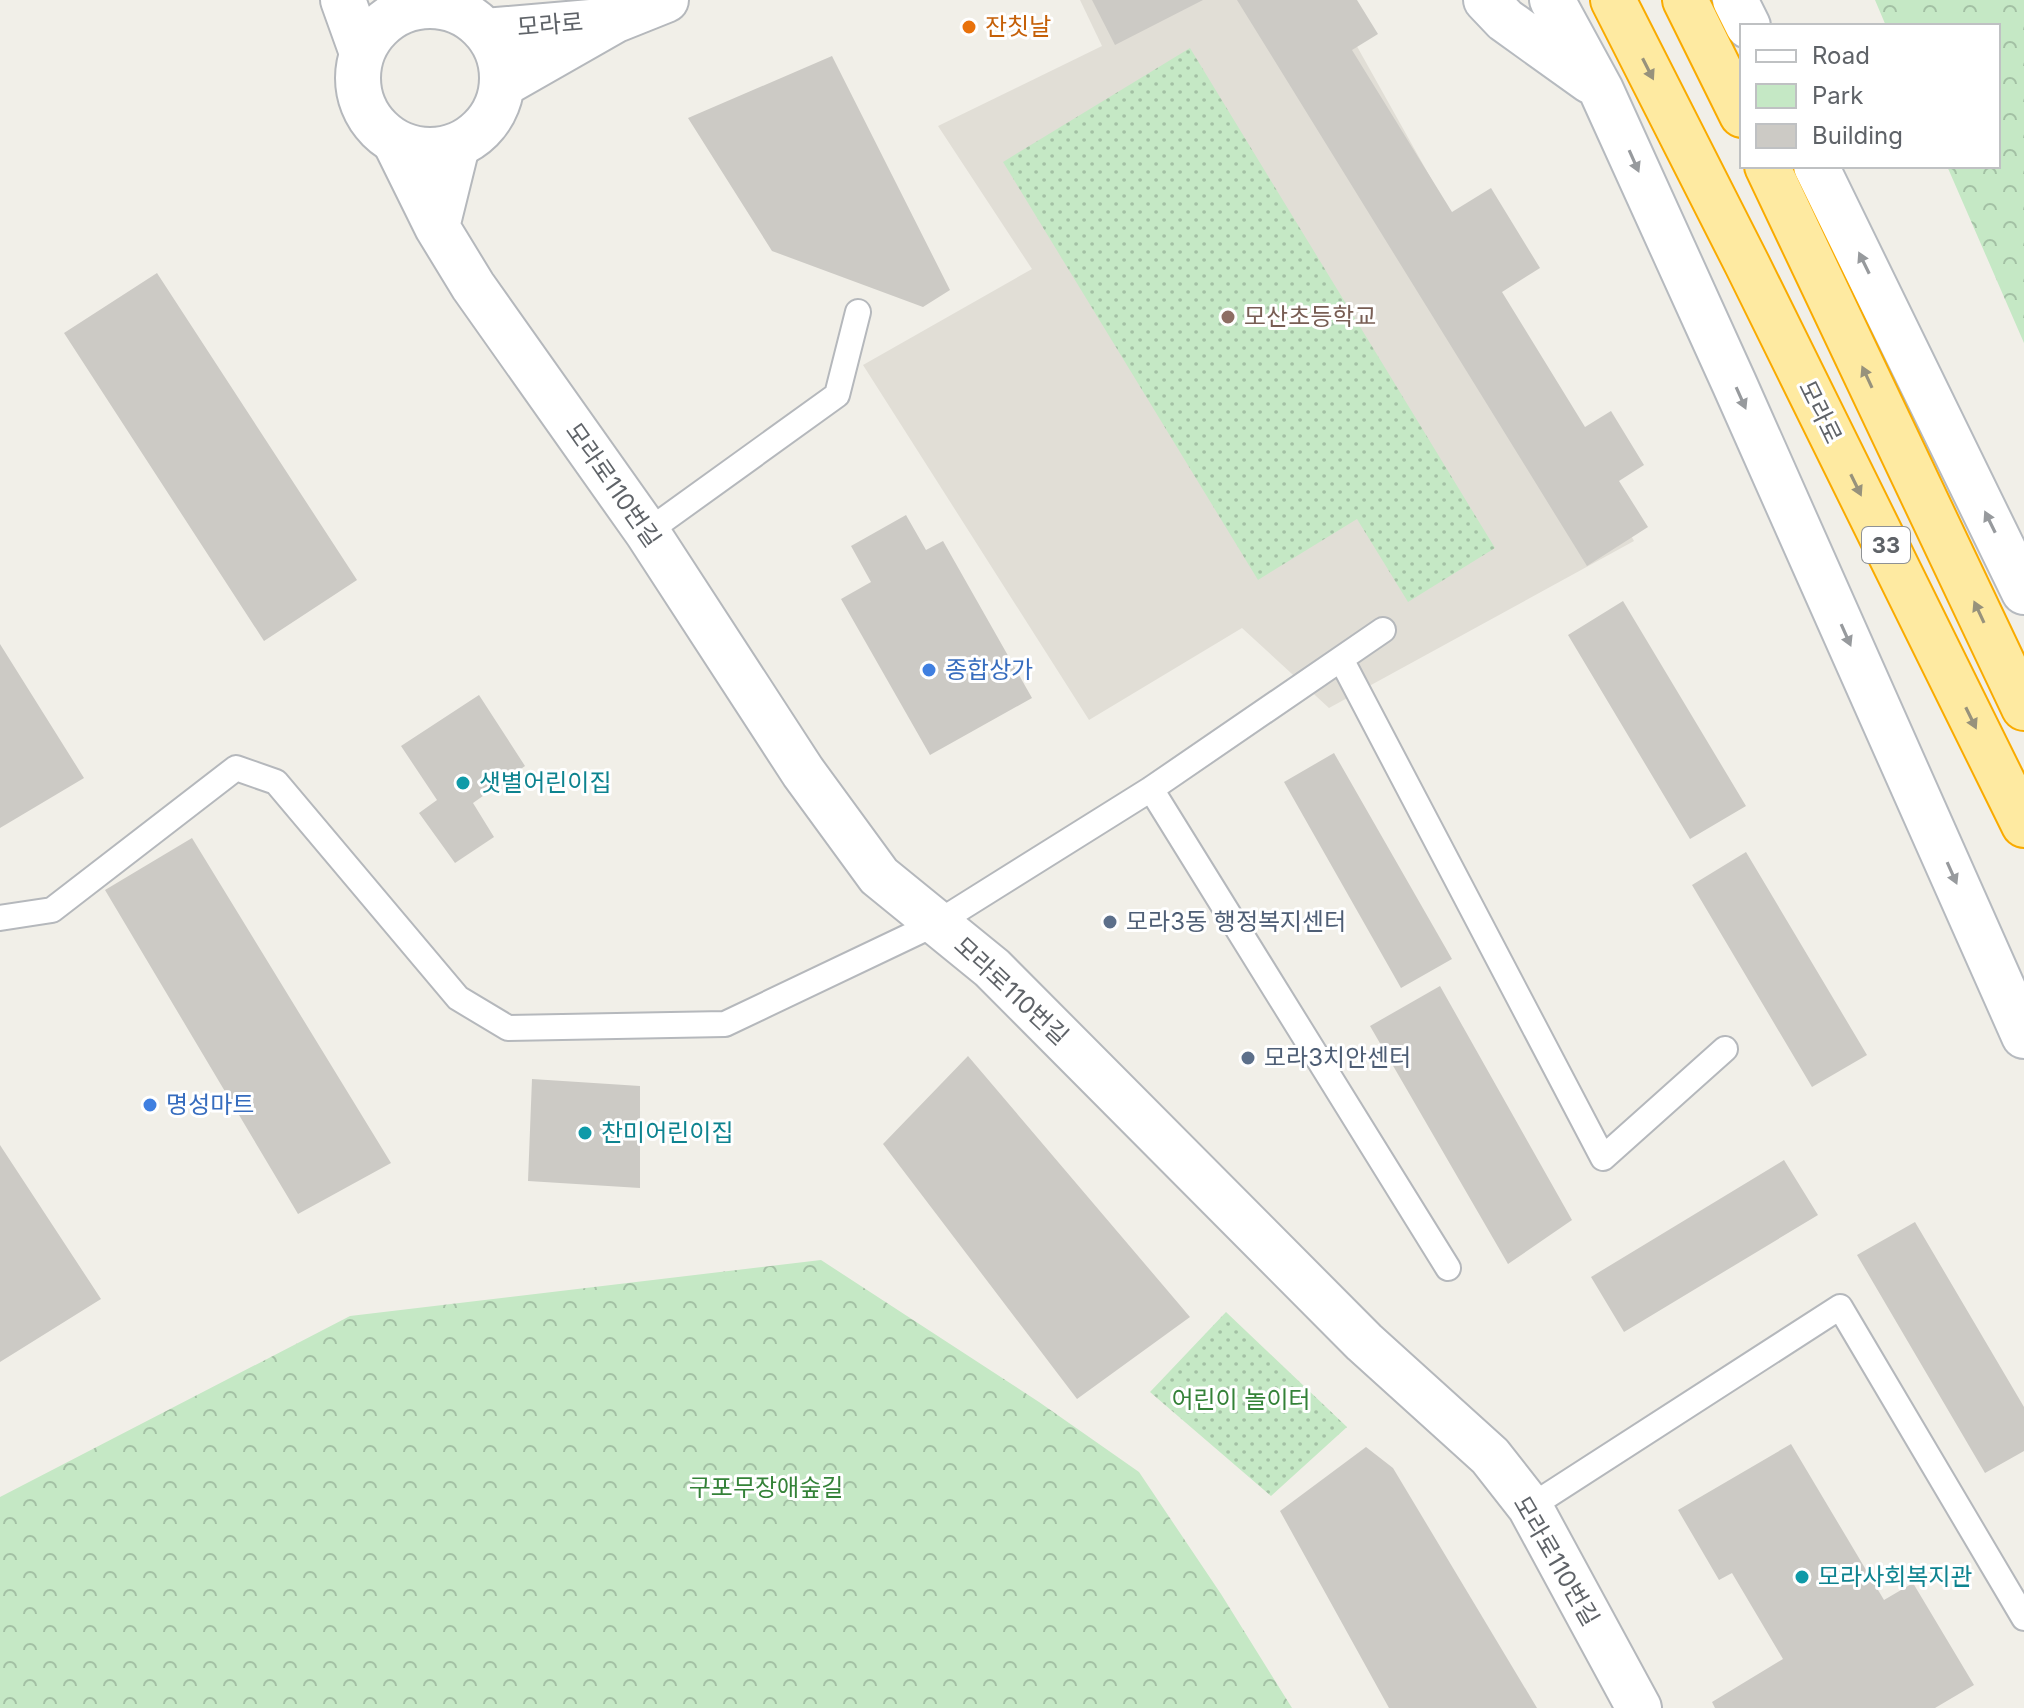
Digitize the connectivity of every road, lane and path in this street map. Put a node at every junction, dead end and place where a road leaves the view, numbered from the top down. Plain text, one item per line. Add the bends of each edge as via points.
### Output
1 (343, 0) edge
2 (666, 0) edge
3 (1486, 0) edge
4 (1552, 0) edge
5 (1613, 0) edge
6 (1685, 0) edge
7 (1735, 0) edge
8 (406, 5) edge
9 (616, 20) junction
10 (1747, 24) edge
11 (485, 31) junction
12 (362, 53) junction
13 (502, 85) junction
14 (1601, 90) junction
15 (1740, 111) edge
16 (395, 142) junction
17 (457, 146) junction
18 (1768, 168) edge
19 (1817, 168) edge
20 (437, 227) junction
21 (858, 312) dead end
22 (647, 532) junction
23 (2024, 592) edge
24 (1383, 630) dead end
25 (1341, 659) junction
26 (2024, 708) edge
27 (1151, 789) junction
28 (2024, 825) edge
29 (0, 918) edge
30 (937, 923) junction
31 (2024, 1036) edge
32 (1725, 1049) dead end
33 (1448, 1268) dead end
34 (1530, 1507) junction
35 (2024, 1618) edge
36 (1639, 1708) edge

1 - 12 street, 모라로110번길
2 - 9 street, 모라로
3 - 14 street via 1505,20
4 - 14 street
5 -> 28 highway, 모라로 / 33
6 - 15 highway
7 - 10 street
8 - 11 street via 442,7
8 - 12 street via 381,26
9 - 11 street, 모라로
9 - 13 street, 모라로
11 - 13 street via 499,56
12 - 16 street, 모라로110번길 via 360,96 373,122
13 - 17 street via 488,122
14 -> 31 street
16 - 17 street via 426,150
16 - 20 street, 모라로110번길
17 - 20 street
26 -> 18 highway, 33
23 -> 19 street
20 - 22 street, 모라로110번길
21 - 22 lane via 837,395
22 - 30 street, 모라로110번길 via 803,772 879,876
24 - 25 lane
25 - 27 lane
25 - 32 lane via 1603,1158
27 - 30 lane
27 - 33 lane
29 - 30 lane via 52,910 236,768 276,782 458,998 508,1028 725,1024
30 - 34 street, 모라로110번길 via 992,968 1364,1342 1490,1456
34 - 35 lane via 1840,1307
34 - 36 street, 모라로110번길

